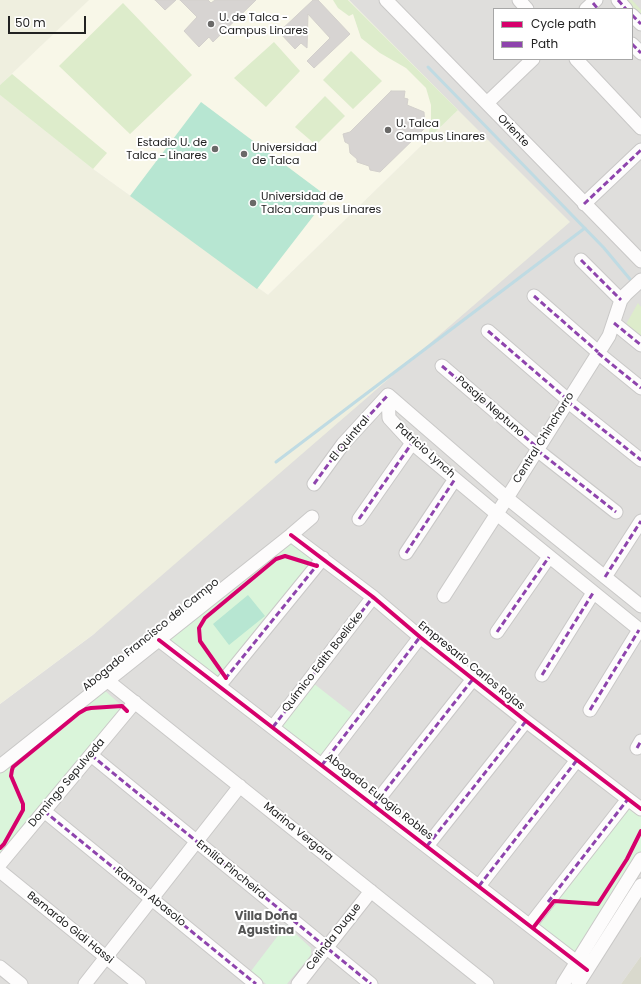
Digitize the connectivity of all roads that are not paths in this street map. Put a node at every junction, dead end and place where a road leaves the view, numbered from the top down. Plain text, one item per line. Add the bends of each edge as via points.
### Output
1 (386, 0) edge
2 (519, 0) edge
3 (618, 0) edge
4 (526, 8) edge
5 (625, 8) edge
6 (633, 16) edge
7 (641, 24) edge
8 (633, 45) edge
9 (641, 53) edge
10 (532, 60) edge
11 (577, 60) edge
12 (487, 103) junction
13 (641, 128) edge
14 (641, 150) edge
15 (584, 204) junction
16 (580, 260) dead end
17 (641, 261) edge
18 (641, 280) edge
19 (534, 296) dead end
20 (624, 297) junction
21 (614, 323) junction
22 (488, 332) dead end
23 (641, 345) edge
24 (598, 353) junction
25 (442, 366) dead end
26 (641, 388) edge
27 (388, 395) junction
28 (568, 401) junction
29 (412, 443) junction
30 (538, 449) junction
31 (641, 460) edge
32 (455, 478) junction
33 (314, 484) dead end
34 (507, 498) junction
35 (616, 512) dead end
36 (496, 514) junction
37 (312, 516) dead end
38 (359, 519) dead end
39 (641, 521) edge
40 (291, 535) junction
41 (406, 553) dead end
42 (549, 557) junction
43 (323, 558) junction
44 (605, 577) junction
45 (593, 593) junction
46 (444, 596) dead end
47 (373, 597) junction
48 (641, 606) edge
49 (640, 630) edge
50 (497, 632) dead end
51 (420, 637) junction
52 (159, 640) junction
53 (542, 675) dead end
54 (473, 680) junction
55 (108, 681) junction
56 (219, 686) junction
57 (135, 702) junction
58 (590, 710) dead end
59 (526, 722) junction
60 (273, 727) junction
61 (91, 755) junction
62 (577, 760) junction
63 (322, 765) junction
64 (0, 766) edge
65 (240, 786) junction
66 (628, 799) junction
67 (374, 805) junction
68 (641, 809) edge
69 (44, 811) junction
70 (197, 842) junction
71 (427, 846) junction
72 (641, 859) edge
73 (0, 864) edge
74 (0, 871) edge
75 (641, 885) edge
76 (479, 886) junction
77 (371, 891) junction
78 (152, 899) junction
79 (530, 925) junction
80 (326, 948) junction
81 (106, 957) junction
82 (577, 962) junction
83 (0, 967) edge
84 (587, 970) junction
85 (21, 984) edge
86 (84, 984) edge
87 (139, 984) edge
88 (256, 984) edge
89 (298, 984) edge
90 (371, 984) edge
91 (487, 984) edge
92 (563, 984) edge
93 (578, 984) edge

1 - 12 street, Oriente
2 - 4 street
3 - 5 street
6 - 7 street
8 - 9 street
10 - 12 street
11 - 13 street
12 - 15 street, Oriente
14 - 15 street
15 - 17 street, Oriente
16 - 20 street
18 - 20 street
19 - 24 street
20 - 21 street, Central Chinchorro
21 - 23 street
21 - 24 street, Central Chinchorro
22 - 28 street
24 - 26 street
24 - 28 street, Central Chinchorro
25 - 30 street, Pasaje Neptuno
27 - 29 street, Patricio Lynch via 389,418
27 - 33 street, El Quintral via 343,444
27 - 34 street, Patricio Lynch
28 - 30 street, Central Chinchorro
28 - 31 street
29 - 32 street, Patricio Lynch
29 - 38 street
30 - 34 street, Central Chinchorro
30 - 35 street, Pasaje Neptuno
32 - 36 street, Patricio Lynch
32 - 41 street
34 - 36 street, Central Chinchorro
34 - 44 street, Patricio Lynch
36 - 42 street, Patricio Lynch
36 - 46 street, Central Chinchorro
37 - 40 street, Abogado Francisco del Campo
39 - 44 street
40 - 43 street, Empresario Carlos Rojas
40 - 52 street, Abogado Francisco del Campo
42 - 45 street, Patricio Lynch
42 - 50 street
43 - 47 street, Empresario Carlos Rojas
43 - 56 street
44 - 48 street, Patricio Lynch
45 - 49 street, Patricio Lynch
45 - 53 street
47 - 51 street, Empresario Carlos Rojas
47 - 60 street, Químico Edith Boelicke
49 - 58 street
51 - 54 street, Empresario Carlos Rojas
51 - 63 street
52 - 55 street, Abogado Francisco del Campo
52 - 56 street, Abogado Eulogio Robles
54 - 59 street, Empresario Carlos Rojas
54 - 67 street
55 - 57 street, Marina Vergara
55 - 64 street, Abogado Francisco del Campo
56 - 60 street, Abogado Eulogio Robles
57 - 61 street, Domingo Sepulveda
57 - 65 street, Marina Vergara
59 - 62 street, Empresario Carlos Rojas
59 - 71 street
60 - 63 street, Abogado Eulogio Robles
61 - 69 street, Domingo Sepulveda
61 - 70 street, Emilia Pincheira
62 - 66 street, Empresario Carlos Rojas
62 - 76 street
63 - 67 street, Abogado Eulogio Robles
65 - 70 street
65 - 77 street, Marina Vergara
66 - 68 street, Empresario Carlos Rojas
66 - 79 street
67 - 71 street, Abogado Eulogio Robles
69 - 73 street, Domingo Sepulveda
69 - 78 street, Ramon Abasolo
70 - 78 street
70 - 80 street, Emilia Pincheira
71 - 76 street, Abogado Eulogio Robles
72 - 82 street
74 - 81 street, Bernardo Gidi Hassi
75 - 84 street
76 - 79 street, Abogado Eulogio Robles
77 - 80 street, Celinda Duque
77 - 91 street, Marina Vergara
78 - 81 street
78 - 88 street, Ramon Abasolo
79 - 82 street, Abogado Eulogio Robles
80 - 89 street, Celinda Duque
80 - 90 street, Emilia Pincheira
81 - 86 street
81 - 87 street, Bernardo Gidi Hassi
82 - 84 street, Abogado Eulogio Robles
82 - 92 street
83 - 85 street
84 - 93 street

